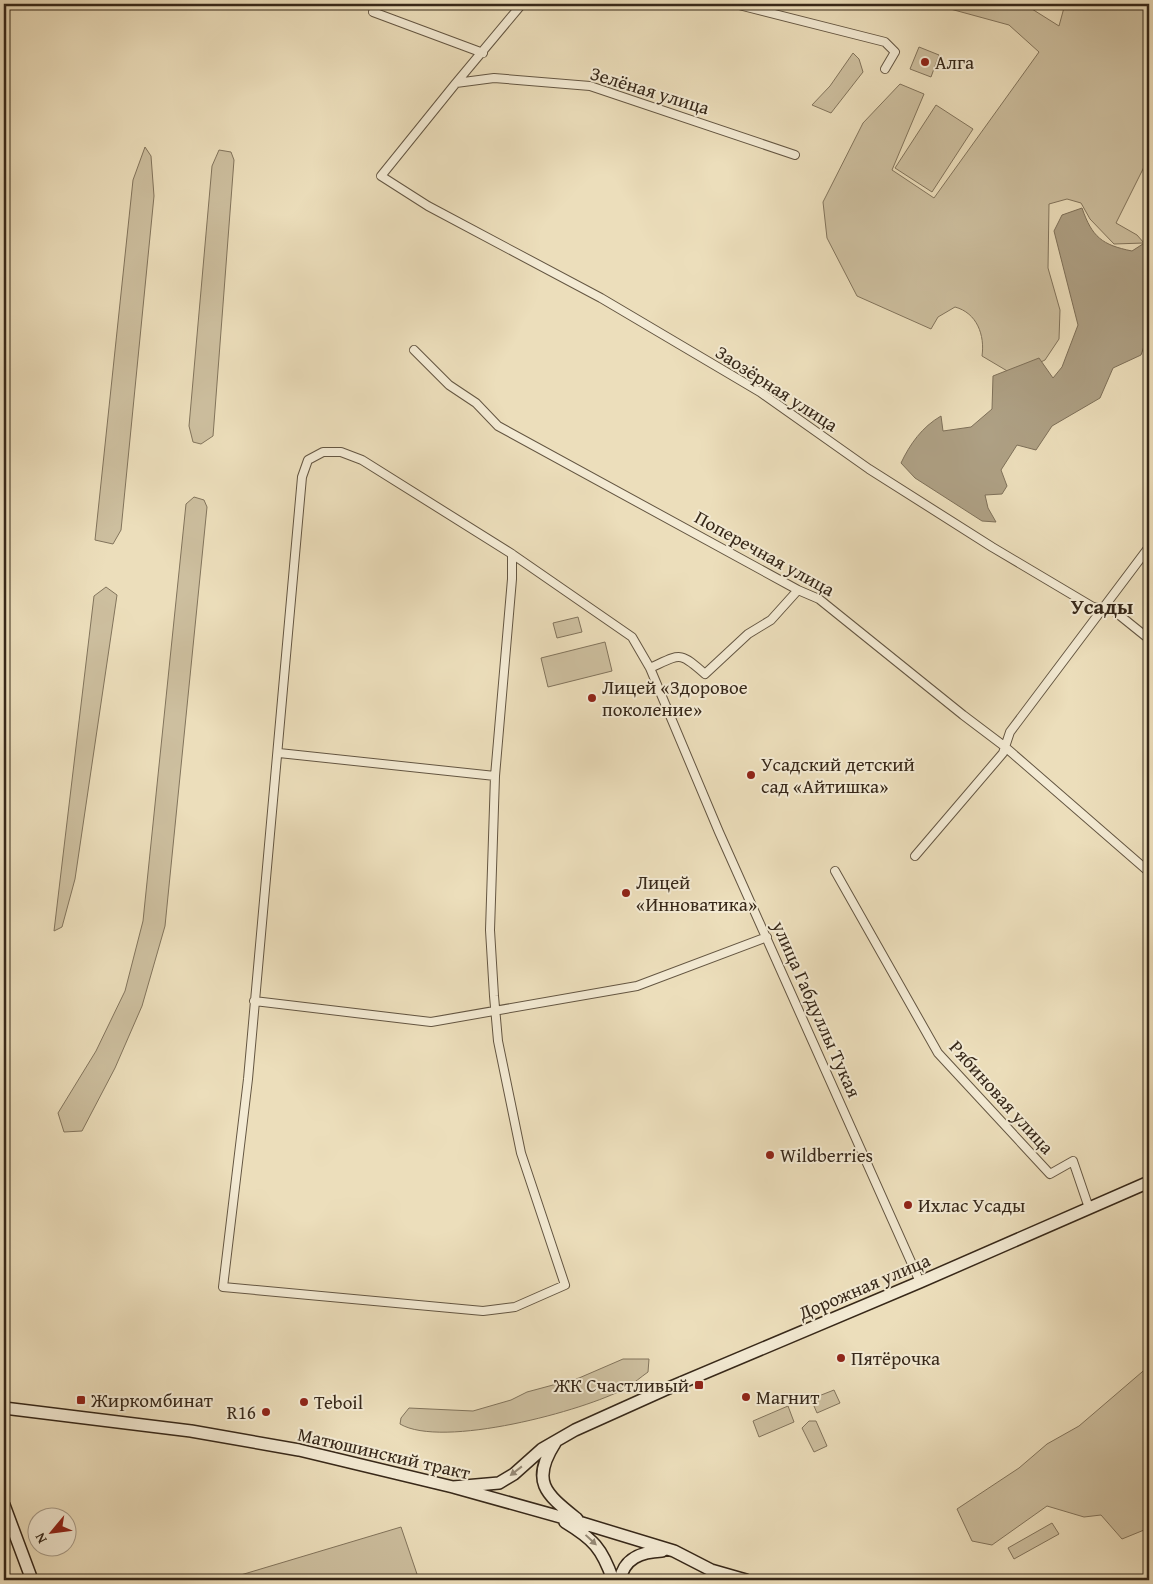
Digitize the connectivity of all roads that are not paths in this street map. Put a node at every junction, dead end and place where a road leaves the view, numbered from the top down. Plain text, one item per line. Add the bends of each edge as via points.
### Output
1 (522, 4) edge
2 (735, 4) edge
3 (373, 12) dead end
4 (483, 52) junction
5 (885, 69) dead end
6 (456, 83) junction
7 (795, 154) dead end
8 (414, 350) dead end
9 (1149, 547) edge
10 (512, 554) junction
11 (798, 590) junction
12 (1102, 608) junction
13 (1149, 639) edge
14 (650, 668) junction
15 (1004, 746) junction
16 (279, 753) junction
17 (496, 776) junction
18 (915, 856) dead end
19 (835, 871) dead end
20 (1149, 872) edge
21 (767, 937) junction
22 (254, 1001) junction
23 (495, 1012) junction
24 (1149, 1182) edge
25 (1089, 1208) junction
26 (920, 1282) junction
27 (4, 1408) edge
28 (555, 1442) junction
29 (453, 1486) junction
30 (4, 1505) edge
31 (553, 1515) junction
32 (582, 1523) junction
33 (674, 1551) junction
34 (32, 1580) edge
35 (612, 1580) edge
36 (620, 1580) edge
37 (746, 1580) edge

1 - 4 street
2 - 5 street via 884,42 895,52
3 - 4 street
4 - 6 street
6 - 7 street, Зелёная улица via 494,78 590,86
6 - 12 street, Заозёрная улица via 381,176 428,206 601,298 760,392 869,469 984,542 1093,606
8 - 11 street, Поперечная улица via 498,426
9 - 12 street
10 - 14 street, улица Габдуллы Тукая via 632,637
10 - 16 street, улица Габдуллы Тукая via 362,460 341,452 323,452 308,460 302,476
10 - 17 street
11 - 14 street via 771,620 748,634 705,674 685,657 677,656
11 - 15 street, Поперечная улица via 819,599
12 - 13 street, Заозёрная улица via 1113,610
12 - 15 street via 1010,732
14 - 21 street, улица Габдуллы Тукая
15 - 18 street via 1003,752
15 - 20 street, Поперечная улица
16 - 17 street
16 - 22 street, улица Габдуллы Тукая
17 - 23 street via 490,930
19 - 25 street, Рябиновая улица via 938,1053 1050,1174 1073,1162
21 - 23 street via 636,986
21 - 26 street, улица Габдуллы Тукая
22 - 23 street via 431,1022
22 - 23 street, улица Габдуллы Тукая via 223,1287 483,1311 514,1307 565,1285 520,1153
24 - 25 street, Дорожная улица
25 - 26 street, Дорожная улица
26 - 28 street, Дорожная улица via 664,1390
27 - 29 street, Матюшинский тракт via 234,1438
28 -> 29 street, Дорожная улица via 498,1483
28 - 32 street via 543,1465 544,1486 554,1501
29 - 31 street, Матюшинский тракт
30 - 34 street
31 - 32 street, Матюшинский тракт
31 -> 35 street via 593,1542 603,1554
32 - 33 street, Матюшинский тракт
33 - 36 street via 640,1554 626,1565
33 - 37 street, Матюшинский тракт via 711,1570

